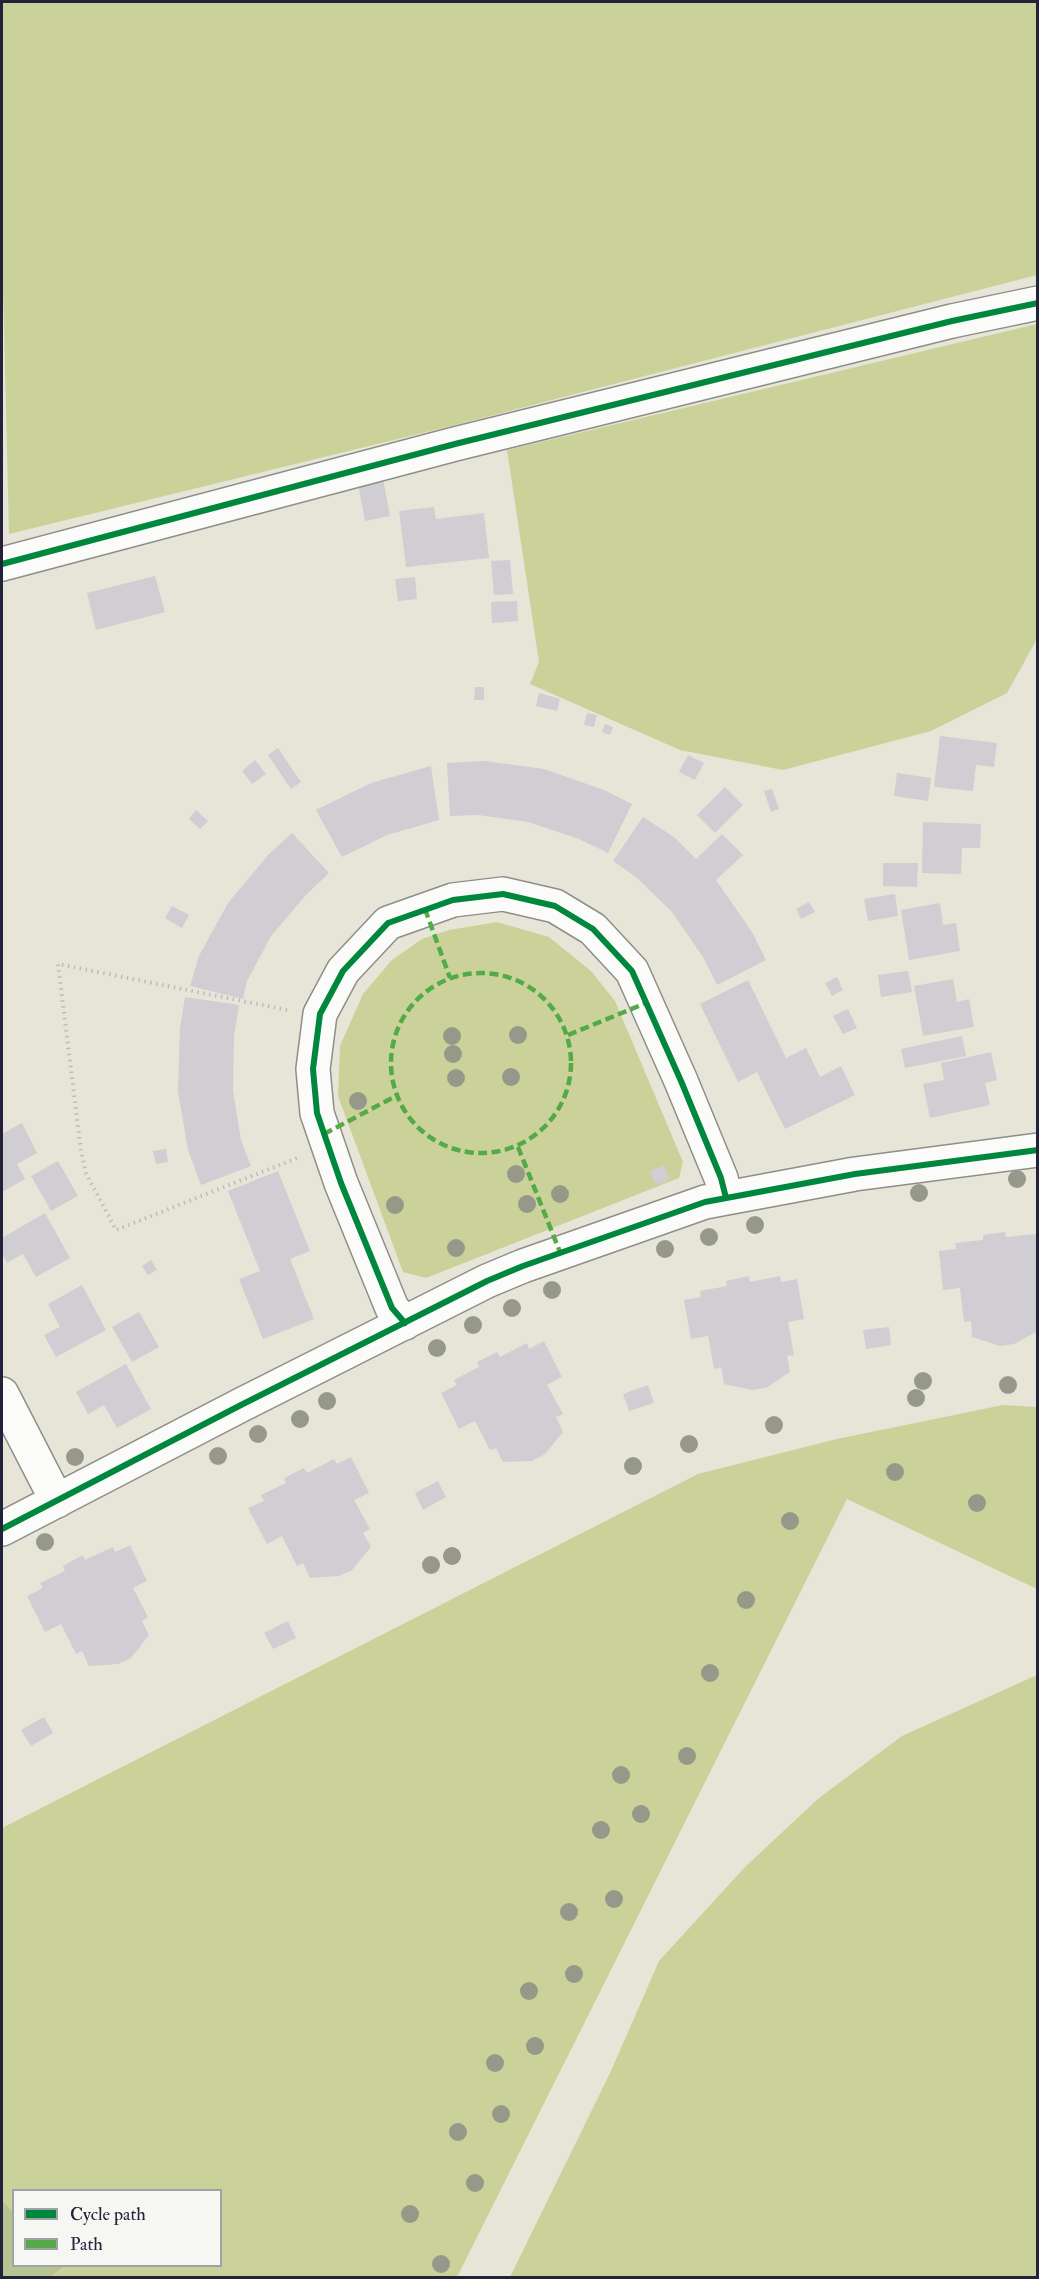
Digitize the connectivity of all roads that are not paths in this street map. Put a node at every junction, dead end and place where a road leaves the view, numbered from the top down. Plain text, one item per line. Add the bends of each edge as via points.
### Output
1 (1038, 303) edge
2 (2, 564) edge
3 (1038, 1150) edge
4 (726, 1198) junction
5 (405, 1323) junction
6 (2, 1394) edge
7 (57, 1502) junction
8 (2, 1529) edge

1 - 2 street via 455,444
3 - 4 street via 866,1173
4 - 5 street via 523,1266
4 - 5 street via 681,1081 632,971 593,929 555,906 503,894 453,900 387,923 343,971 320,1017 313,1069 317,1113 328,1146 392,1308
5 - 7 street
6 - 7 street
7 - 8 street

